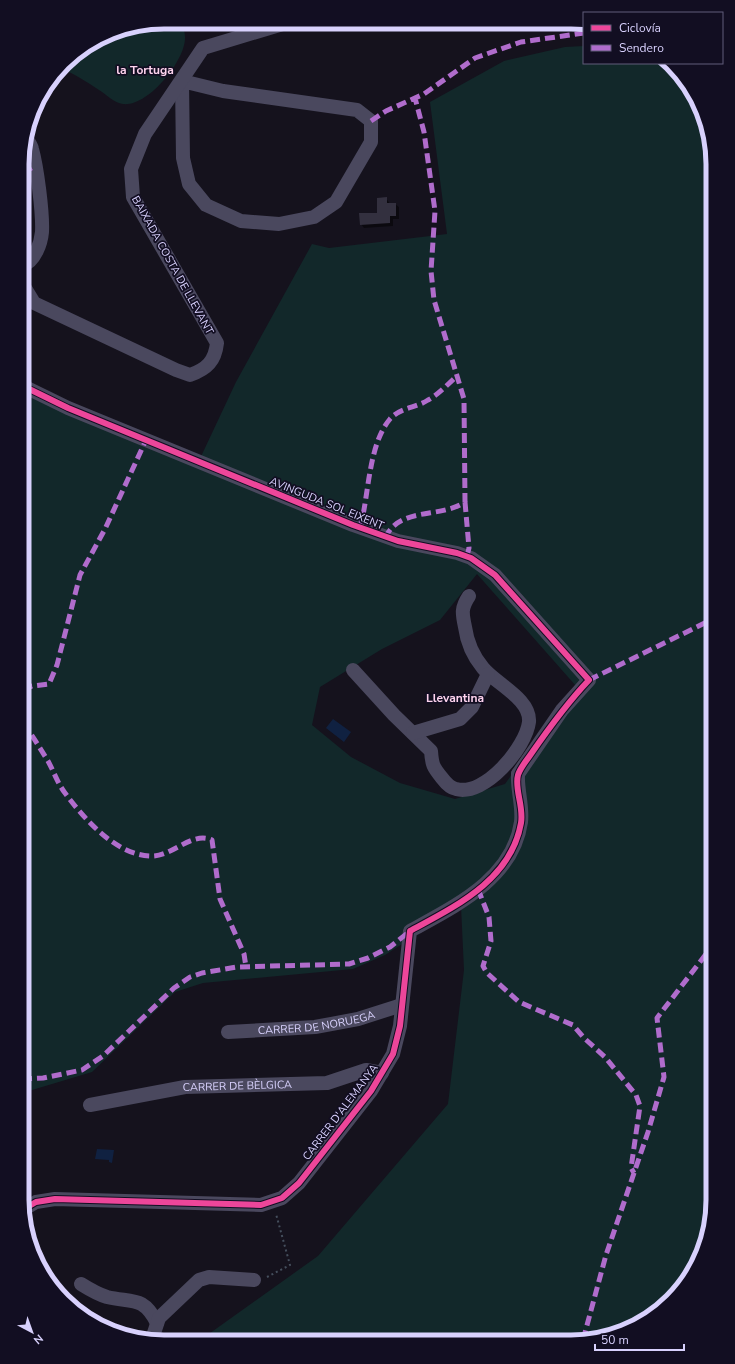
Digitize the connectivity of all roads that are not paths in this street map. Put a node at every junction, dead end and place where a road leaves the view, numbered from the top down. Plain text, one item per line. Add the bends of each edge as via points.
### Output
1 (266, 29) edge
2 (182, 81) junction
3 (30, 145) edge
4 (29, 263) edge
5 (29, 295) edge
6 (29, 389) edge
7 (469, 596) dead end
8 (353, 670) dead end
9 (488, 674) junction
10 (413, 733) junction
11 (505, 766) junction
12 (518, 774) junction
13 (402, 1005) junction
14 (228, 1032) dead end
15 (382, 1073) junction
16 (90, 1104) dead end
17 (29, 1206) edge
18 (254, 1280) road end
19 (82, 1284) dead end
20 (157, 1322) junction
21 (153, 1334) edge

1 - 2 street, BAIXADA COSTA DE LLEVANT via 203,48
2 - 2 street via 183,158 189,184 206,205 241,221 279,224 314,217 336,202 371,142 371,121 357,110 223,91
2 - 5 street, BAIXADA COSTA DE LLEVANT via 145,134 131,168 133,197 216,343 212,361 204,370 190,375 176,370 34,304
3 - 4 street via 42,232 37,251
6 - 12 street, AVINGUDA SOL EIXENT via 68,408 353,525 398,542 471,558 495,575 589,680 562,710
7 - 9 street via 462,606 466,637 473,654
8 - 10 street
9 - 10 street via 472,708 460,719
9 - 11 street via 520,701 529,717 528,731
10 - 11 street via 432,751 433,767 445,782 456,789 472,788 486,782
11 - 12 street
12 - 13 street, CARRER D'ALEMANYA via 522,804 521,823 512,852 492,878 461,903 410,931
13 - 14 street, CARRER DE NORUEGA via 358,1019 315,1027
13 - 15 street, CARRER D'ALEMANYA via 393,1054
15 - 16 street, CARRER DE BÈLGICA via 366,1070 327,1083 185,1087
15 - 17 street, CARRER D'ALEMANYA via 298,1183 282,1198 261,1205 55,1199 36,1202
18 - 20 street via 204,1278
19 - 20 street via 107,1297 138,1301
20 - 21 street

